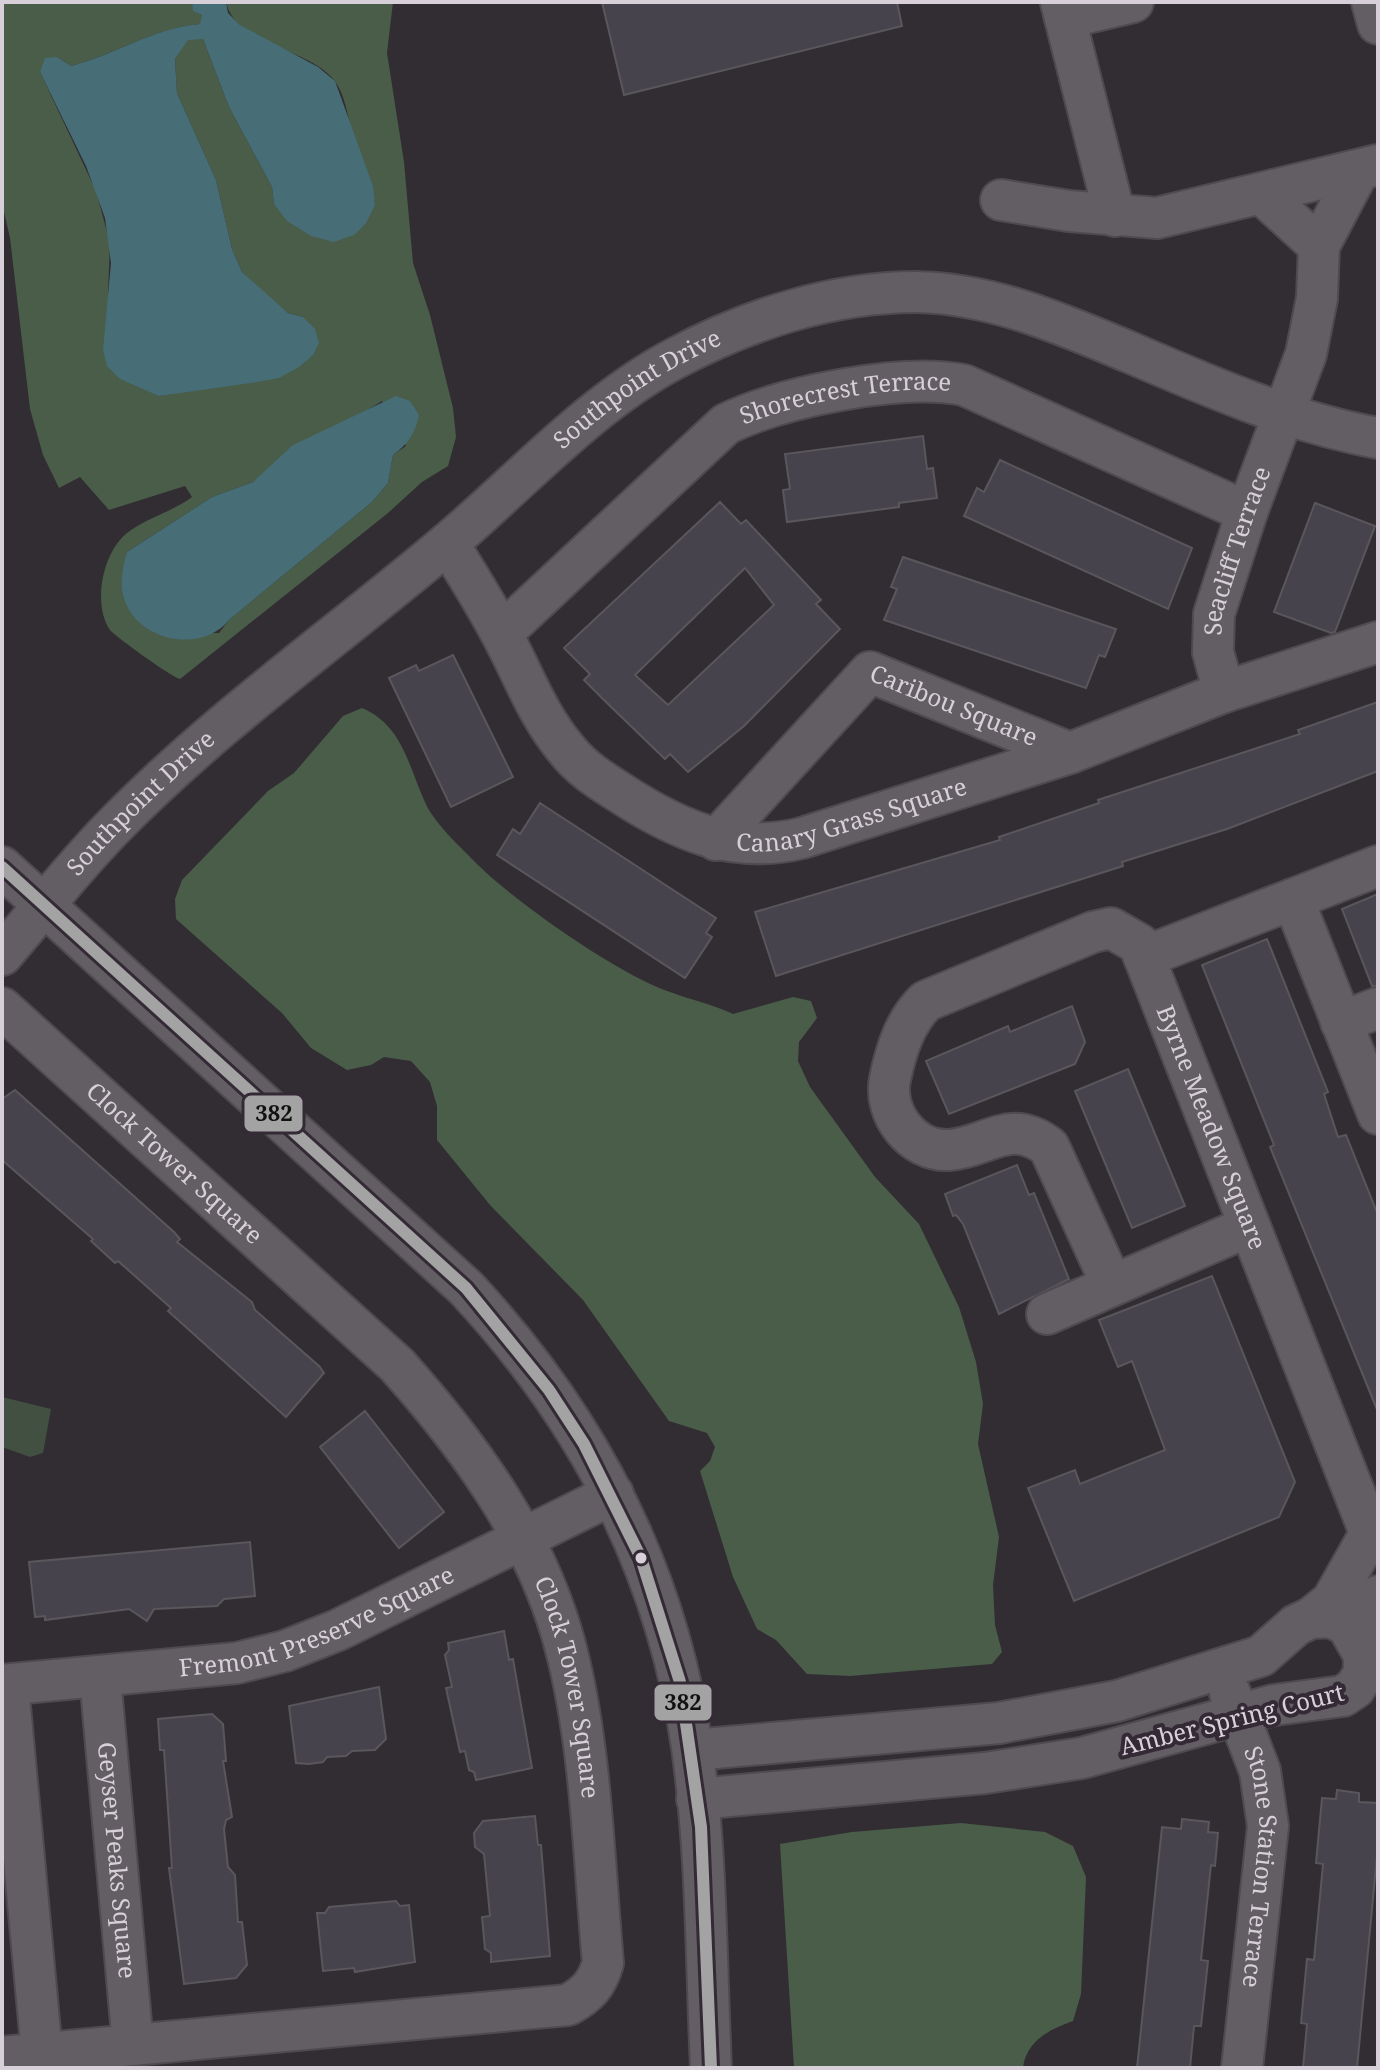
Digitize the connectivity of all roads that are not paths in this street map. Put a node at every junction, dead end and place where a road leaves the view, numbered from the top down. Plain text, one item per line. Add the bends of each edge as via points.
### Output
1 (1133, 2) edge
2 (1372, 2) edge
3 (1063, 10) edge
4 (1378, 24) edge
5 (1368, 168) edge
6 (1262, 194) junction
7 (1001, 200) dead end
8 (1115, 216) junction
9 (1319, 246) junction
10 (1283, 412) junction
11 (1378, 438) edge
12 (1247, 512) junction
13 (448, 543) junction
14 (502, 633) junction
15 (1378, 642) edge
16 (1224, 692) junction
17 (1070, 753) junction
18 (716, 840) junction
19 (1378, 866) edge
20 (2, 867) edge
21 (1293, 899) junction
22 (45, 905) junction
23 (2, 955) edge
24 (1144, 957) junction
25 (2, 1008) edge
26 (1378, 1008) edge
27 (1341, 1022) junction
28 (1378, 1114) edge
29 (1247, 1227) junction
30 (1112, 1285) junction
31 (1047, 1314) dead end
32 (613, 1494) junction
33 (522, 1536) junction
34 (1374, 1538) edge
35 (1378, 1596) edge
36 (1311, 1618) junction
37 (1366, 1669) edge
38 (1221, 1671) junction
39 (100, 1677) junction
40 (5, 1685) edge
41 (1239, 1716) junction
42 (693, 1750) junction
43 (697, 1799) junction
44 (133, 2045) junction
45 (42, 2054) junction
46 (2, 2057) edge
47 (711, 2068) edge
48 (1242, 2068) edge

1 - 3 street
2 - 4 street
3 - 8 street
5 - 6 street
5 - 9 street
6 - 8 street via 1157,218
6 - 9 street
7 - 8 street
9 - 10 street, Seacliff Terrace via 1317,298 1306,354
10 - 11 street, Southpoint Drive
10 - 12 street, Seacliff Terrace
10 - 13 street, Southpoint Drive via 1040,315 918,292 835,300 730,333 646,376
12 - 14 street, Shorecrest Terrace via 964,385 936,380 800,397 726,424
12 - 16 street, Seacliff Terrace via 1214,614 1213,652
13 - 14 street, Canary Grass Square
13 - 22 street, Southpoint Drive via 207,739 117,822
14 - 18 street, Canary Grass Square via 538,709 568,753 670,823
15 - 16 street, Canary Grass Square
16 - 17 street, Canary Grass Square
17 - 18 street, Canary Grass Square via 788,842 757,846
17 - 18 street, Caribou Square via 870,672
19 - 21 street
20 - 22 street
21 - 24 street
21 - 27 street
22 - 23 street, Southpoint Drive
22 - 32 street via 466,1288 516,1342 568,1414
24 - 29 street, Byrne Meadow Square
24 - 30 street via 1139,944 1111,928 946,990 913,1013 889,1084 898,1122 925,1145 946,1150 1018,1133 1035,1136 1049,1147
25 - 33 street, Clock Tower Square via 397,1365 445,1418
26 - 27 street
27 - 28 street
29 - 30 street
29 - 34 street, Byrne Meadow Square
30 - 31 street
32 - 33 street, Fremont Preserve Square
32 - 42 street via 643,1560 672,1646
33 - 39 street, Fremont Preserve Square via 338,1630 285,1651 237,1663
33 - 44 street, Clock Tower Square via 569,1659 582,1728 603,1963 598,1980 568,2005
34 - 36 street, Byrne Meadow Square via 1332,1601
35 - 37 street via 1365,1620
36 - 37 street via 1331,1617 1347,1625
36 - 38 street, Amber Spring Court via 1261,1656
37 - 41 street, Amber Spring Court via 1343,1696 1294,1701
38 - 41 street, Stone Station Terrace
38 - 42 street, Amber Spring Court via 1117,1701 999,1723
39 - 40 street, Fremont Preserve Square
39 - 44 street, Geyser Peaks Square
40 - 45 street
41 - 43 street, Amber Spring Court via 1082,1758 999,1771
41 - 48 street, Stone Station Terrace via 1260,1771 1268,1826
42 - 43 street
43 - 47 street
44 - 45 street, Clock Tower Square
45 - 46 street, Clock Tower Square

